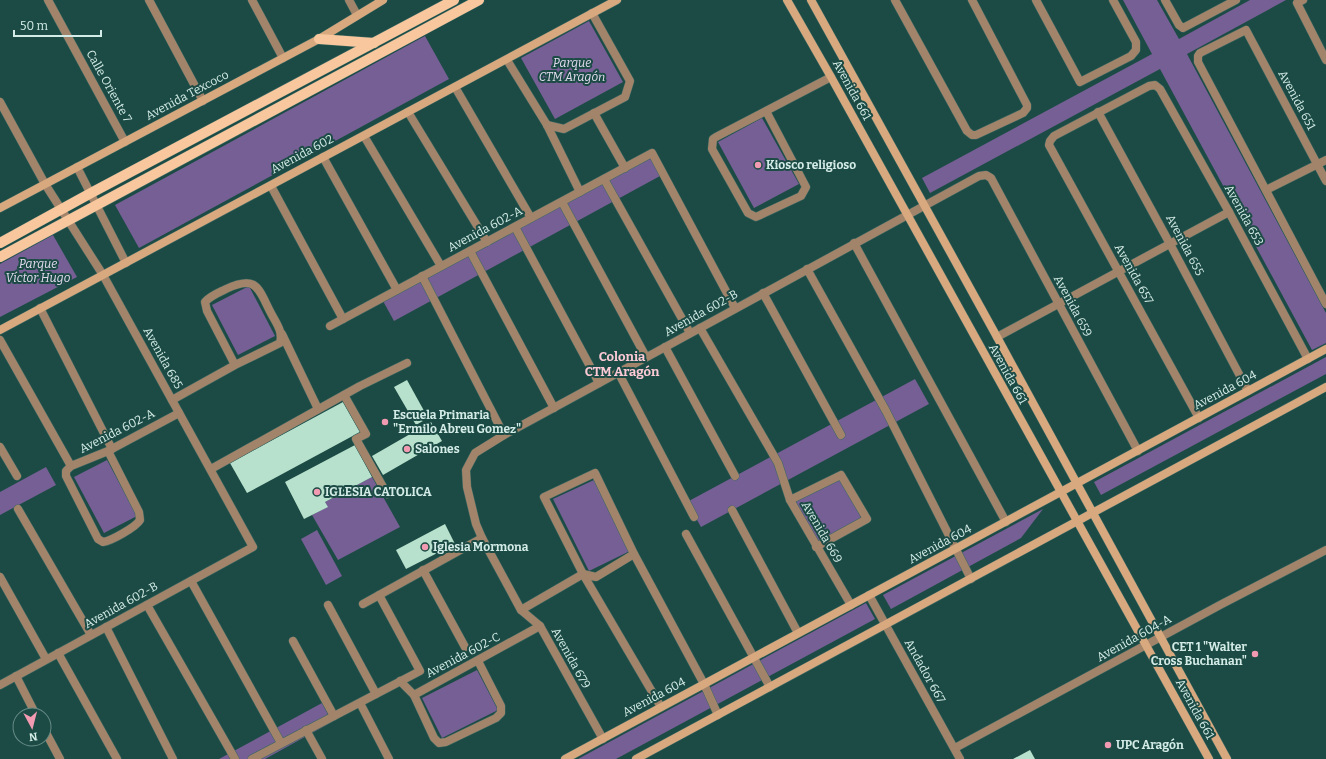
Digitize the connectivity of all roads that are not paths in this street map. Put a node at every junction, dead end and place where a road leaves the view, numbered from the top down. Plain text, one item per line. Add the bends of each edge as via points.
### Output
1 (48, 0) edge
2 (149, 0) edge
3 (252, 0) edge
4 (349, 0) edge
5 (383, 0) edge
6 (454, 0) edge
7 (479, 0) edge
8 (617, 0) edge
9 (787, 0) edge
10 (811, 0) edge
11 (895, 0) edge
12 (972, 0) edge
13 (1036, 0) edge
14 (1114, 0) edge
15 (1165, 0) edge
16 (1233, 1) edge
17 (1300, 1) edge
18 (592, 13) junction
19 (357, 14) junction
20 (319, 39) junction
21 (374, 43) junction
22 (283, 58) junction
23 (507, 60) junction
24 (1326, 60) edge
25 (831, 77) junction
26 (456, 87) junction
27 (203, 101) junction
28 (0, 102) edge
29 (766, 111) junction
30 (408, 112) junction
31 (1098, 112) junction
32 (594, 113) junction
33 (547, 125) junction
34 (364, 136) junction
35 (125, 142) junction
36 (323, 157) junction
37 (1326, 160) edge
38 (1317, 164) junction
39 (77, 167) junction
40 (625, 168) junction
41 (604, 179) junction
42 (1326, 181) edge
43 (45, 184) junction
44 (271, 186) junction
45 (1266, 190) junction
46 (580, 192) junction
47 (91, 193) junction
48 (562, 202) junction
49 (97, 204) junction
50 (925, 206) junction
51 (0, 208) edge
52 (62, 209) junction
53 (1229, 212) junction
54 (907, 216) junction
55 (531, 218) junction
56 (69, 220) junction
57 (515, 227) junction
58 (487, 242) junction
59 (0, 243) edge
60 (854, 243) junction
61 (1170, 244) junction
62 (470, 251) junction
63 (0, 257) edge
64 (126, 262) junction
65 (441, 266) junction
66 (807, 269) junction
67 (1119, 271) junction
68 (103, 275) junction
69 (422, 276) junction
70 (397, 290) junction
71 (763, 293) junction
72 (1058, 304) junction
73 (1326, 304) edge
74 (40, 308) junction
75 (735, 308) junction
76 (343, 319) junction
77 (330, 326) dead end
78 (700, 328) junction
79 (0, 330) edge
80 (281, 333) junction
81 (690, 333) junction
82 (997, 337) junction
83 (0, 340) edge
84 (665, 347) junction
85 (1326, 350) edge
86 (646, 357) junction
87 (1308, 359) junction
88 (407, 363) dead end
89 (235, 366) junction
90 (618, 372) junction
91 (599, 383) junction
92 (1326, 388) edge
93 (1248, 391) junction
94 (344, 395) junction
95 (172, 400) junction
96 (554, 408) junction
97 (318, 409) junction
98 (179, 413) junction
99 (1199, 418) junction
100 (504, 435) junction
101 (841, 435) dead end
102 (0, 447) edge
103 (110, 450) junction
104 (1138, 451) junction
105 (470, 461) joint
106 (68, 469) junction
107 (212, 469) junction
108 (17, 476) dead end
109 (735, 476) dead end
110 (1077, 483) junction
111 (1060, 492) junction
112 (388, 494) dead end
113 (790, 500) junction
114 (18, 509) dead end
115 (732, 510) dead end
116 (1093, 513) junction
117 (694, 517) dead end
118 (1006, 522) junction
119 (1077, 522) junction
120 (686, 534) dead end
121 (482, 538) junction
122 (253, 547) joint
123 (816, 547) junction
124 (954, 550) junction
125 (1326, 550) edge
126 (634, 554) junction
127 (423, 570) junction
128 (583, 574) junction
129 (0, 577) edge
130 (970, 579) junction
131 (191, 581) junction
132 (379, 595) junction
133 (869, 595) junction
134 (363, 604) dead end
135 (147, 605) junction
136 (328, 605) dead end
137 (851, 605) junction
138 (521, 610) junction
139 (886, 625) junction
140 (540, 626) junction
141 (106, 627) junction
142 (798, 633) junction
143 (90, 635) junction
144 (1161, 637) junction
145 (293, 641) dead end
146 (1147, 645) junction
147 (465, 647) dead end
148 (58, 653) junction
149 (754, 657) junction
150 (46, 659) junction
151 (478, 661) junction
152 (16, 676) junction
153 (400, 681) junction
154 (1185, 683) junction
155 (0, 684) edge
156 (704, 684) junction
157 (770, 687) junction
158 (1171, 690) junction
159 (376, 694) junction
160 (414, 695) junction
161 (360, 702) junction
162 (32, 707) edge
163 (661, 707) junction
164 (718, 715) junction
165 (334, 716) junction
166 (306, 730) junction
167 (603, 739) junction
168 (281, 743) junction
169 (52, 744) edge
170 (955, 748) junction
171 (261, 757) edge
172 (60, 759) edge
173 (117, 759) edge
174 (173, 759) edge
175 (235, 759) edge
176 (252, 759) edge
177 (322, 759) edge
178 (389, 759) edge
179 (565, 759) edge
180 (636, 759) edge
181 (960, 759) edge
182 (1209, 759) edge
183 (1227, 759) edge

1 - 35 street, Calle Oriente 7
2 - 27 street
3 - 22 street
4 - 19 street
5 - 19 street, Avenida Texcoco
6 - 21 main road
7 - 49 main road
8 - 18 street, Avenida 602
9 - 25 street, Avenida 661
10 - 50 street, Avenida 661
11 - 12 street via 967,131 972,135 1023,113 1027,108
13 - 14 street via 1080,82 1131,56 1136,50 1136,42
15 - 16 street via 1183,28
17 - 24 street
18 - 23 street, Avenida 602
18 - 32 street via 630,81 625,98
19 - 20 street, Avenida Texcoco
20 - 21 main road
20 - 22 street, Avenida Texcoco
21 - 47 main road
22 - 27 street, Avenida Texcoco
23 - 26 street, Avenida 602
23 - 33 street
25 - 29 street
25 - 54 street, Avenida 661
26 - 30 street, Avenida 602
26 - 55 street
27 - 35 street, Avenida Texcoco
28 - 43 street, Avenida 685
29 - 29 street via 806,187 801,196 756,217 748,213 711,145 716,137
30 - 34 street, Avenida 602
30 - 58 street
31 - 53 street, Avenida 653 via 1148,86 1155,85 1160,89
31 - 61 street, Avenida 655
31 - 67 street, Avenida 657 via 1054,136 1050,141 1050,148
32 - 33 street via 564,129
32 - 40 street
33 - 46 street
34 - 36 street, Avenida 602
34 - 65 street
35 - 39 street, Avenida Texcoco
36 - 44 street, Avenida 602
36 - 70 street
37 - 38 street
38 - 42 street, Avenida 651
38 - 45 street
38 - 45 street, Avenida 651 via 1246,30 1203,50 1198,56 1198,62
39 - 43 street, Avenida Texcoco
39 - 47 street
40 - 41 street, Avenida 602-A
40 - 75 street, Avenida 602-A via 652,153
41 - 46 street, Avenida 602-A
41 - 81 street
43 - 51 street, Avenida Texcoco
43 - 52 street, Avenida 685
44 - 64 street, Avenida 602
44 - 76 street
45 - 73 street
46 - 48 street, Avenida 602-A
47 - 49 street
47 - 52 main road
48 - 55 street, Avenida 602-A
48 - 86 street
49 - 56 main road
49 - 64 street
50 - 54 street
50 - 72 street, Avenida 659 via 978,176 986,175 991,178
50 - 82 street, Avenida 661
52 - 56 street, Avenida 685
52 - 59 main road
53 - 61 street
53 - 87 street, Avenida 653
54 - 60 street, Avenida 602-B
54 - 111 street, Avenida 661
55 - 57 street, Avenida 602-A
56 - 63 main road
56 - 68 street, Avenida 685
57 - 58 street, Avenida 602-A
57 - 91 street
58 - 62 street, Avenida 602-A
60 - 66 street, Avenida 602-B
60 - 118 street
61 - 67 street
61 - 93 street, Avenida 655
62 - 65 street, Avenida 602-A
62 - 96 street
64 - 68 street, Avenida 602
65 - 69 street, Avenida 602-A
66 - 71 street, Avenida 602-B
66 - 124 street via 886,411
67 - 72 street
67 - 99 street, Avenida 657
68 - 74 street, Avenida 602
68 - 95 street, Avenida 685
69 - 70 street, Avenida 602-A
69 - 100 street
70 - 76 street, Avenida 602-A
71 - 75 street, Avenida 602-B
71 - 101 street
72 - 82 street
72 - 104 street, Avenida 659
74 - 79 street, Avenida 602
74 - 103 street
75 - 78 street, Avenida 602-B
76 - 77 street, Avenida 602-A
78 - 81 street, Avenida 602-B
78 - 113 street via 778,463
80 - 89 street via 278,345
80 - 89 street via 258,287 253,284 241,282 208,299 205,308
80 - 97 street
81 - 84 street, Avenida 602-B
82 - 110 street, Avenida 661
83 - 106 street
84 - 86 street, Avenida 602-B
84 - 109 street
85 - 87 street, Avenida 604
86 - 90 street, Avenida 602-B
87 - 93 street, Avenida 604
88 - 94 street
89 - 95 street
90 - 91 street, Avenida 602-B
90 - 117 street
91 - 96 street, Avenida 602-B
92 - 116 street
93 - 99 street, Avenida 604
94 - 97 street
94 - 112 street via 366,434 356,439
95 - 98 street, Avenida 685
96 - 100 street, Avenida 602-B
97 - 107 street
98 - 103 street, Avenida 602-A
98 - 107 street, Avenida 685
99 - 104 street, Avenida 604
100 - 105 street, Avenida 602-B via 475,453
102 - 108 street
103 - 106 street, Avenida 602-A
103 - 106 street via 140,516 138,523 108,541 98,539 66,476
104 - 110 street, Avenida 604
105 - 121 street, Avenida 679 via 466,470 467,488
107 - 122 street, Avenida 685
110 - 111 street, Avenida 604
110 - 116 street, Avenida 661
111 - 118 street, Avenida 604
111 - 119 street, Avenida 661
113 - 123 street, Avenida 669
113 - 123 street, Avenida 669 via 841,475 867,518
114 - 143 street
115 - 142 street
116 - 119 street
116 - 144 street, Avenida 661
118 - 124 street, Avenida 604
119 - 130 street
119 - 146 street, Avenida 661
120 - 149 street
121 - 127 street
121 - 138 street, Avenida 679
122 - 131 street, Avenida 602-B
123 - 137 street, Avenida 669
124 - 130 street
124 - 133 street, Avenida 604
125 - 144 street, Avenida 604-A
126 - 128 street via 596,577
126 - 128 street via 595,472 544,497
126 - 156 street
127 - 132 street
127 - 147 street
128 - 138 street
128 - 163 street
129 - 150 street
130 - 139 street
131 - 135 street, Avenida 602-B
131 - 168 street
132 - 134 street
132 - 153 street via 420,671
133 - 137 street, Avenida 604
133 - 139 street, Andador 667
135 - 141 street, Avenida 602-B
135 - 175 street
136 - 159 street
137 - 142 street, Avenida 604
138 - 140 street, Avenida 679
139 - 157 street
139 - 170 street, Andador 667
140 - 151 street, Avenida 602-C
140 - 167 street, Avenida 679
141 - 143 street, Avenida 602-B
141 - 174 street
142 - 149 street, Avenida 604
143 - 148 street, Avenida 602-B
144 - 146 street, Avenida 604-A
144 - 154 street, Avenida 661
145 - 165 street
146 - 158 street, Avenida 661
146 - 170 street, Avenida 604-A
148 - 150 street, Avenida 602-B
148 - 173 street
149 - 156 street, Avenida 604
149 - 157 street
150 - 152 street, Avenida 602-B
151 - 160 street, Avenida 602-C
151 - 160 street via 500,706 502,713 496,718 439,743 434,738
152 - 155 street, Avenida 602-B
152 - 162 street
153 - 159 street
153 - 160 street
154 - 158 street
154 - 183 street, Avenida 661
156 - 163 street, Avenida 604
156 - 164 street
157 - 164 street
158 - 182 street, Avenida 661
159 - 161 street
161 - 165 street
161 - 178 street
163 - 167 street, Avenida 604
164 - 180 street
165 - 166 street
166 - 168 street
166 - 177 street
167 - 179 street, Avenida 604
168 - 171 street
169 - 172 street
170 - 181 street, Andador 667
171 - 176 street

